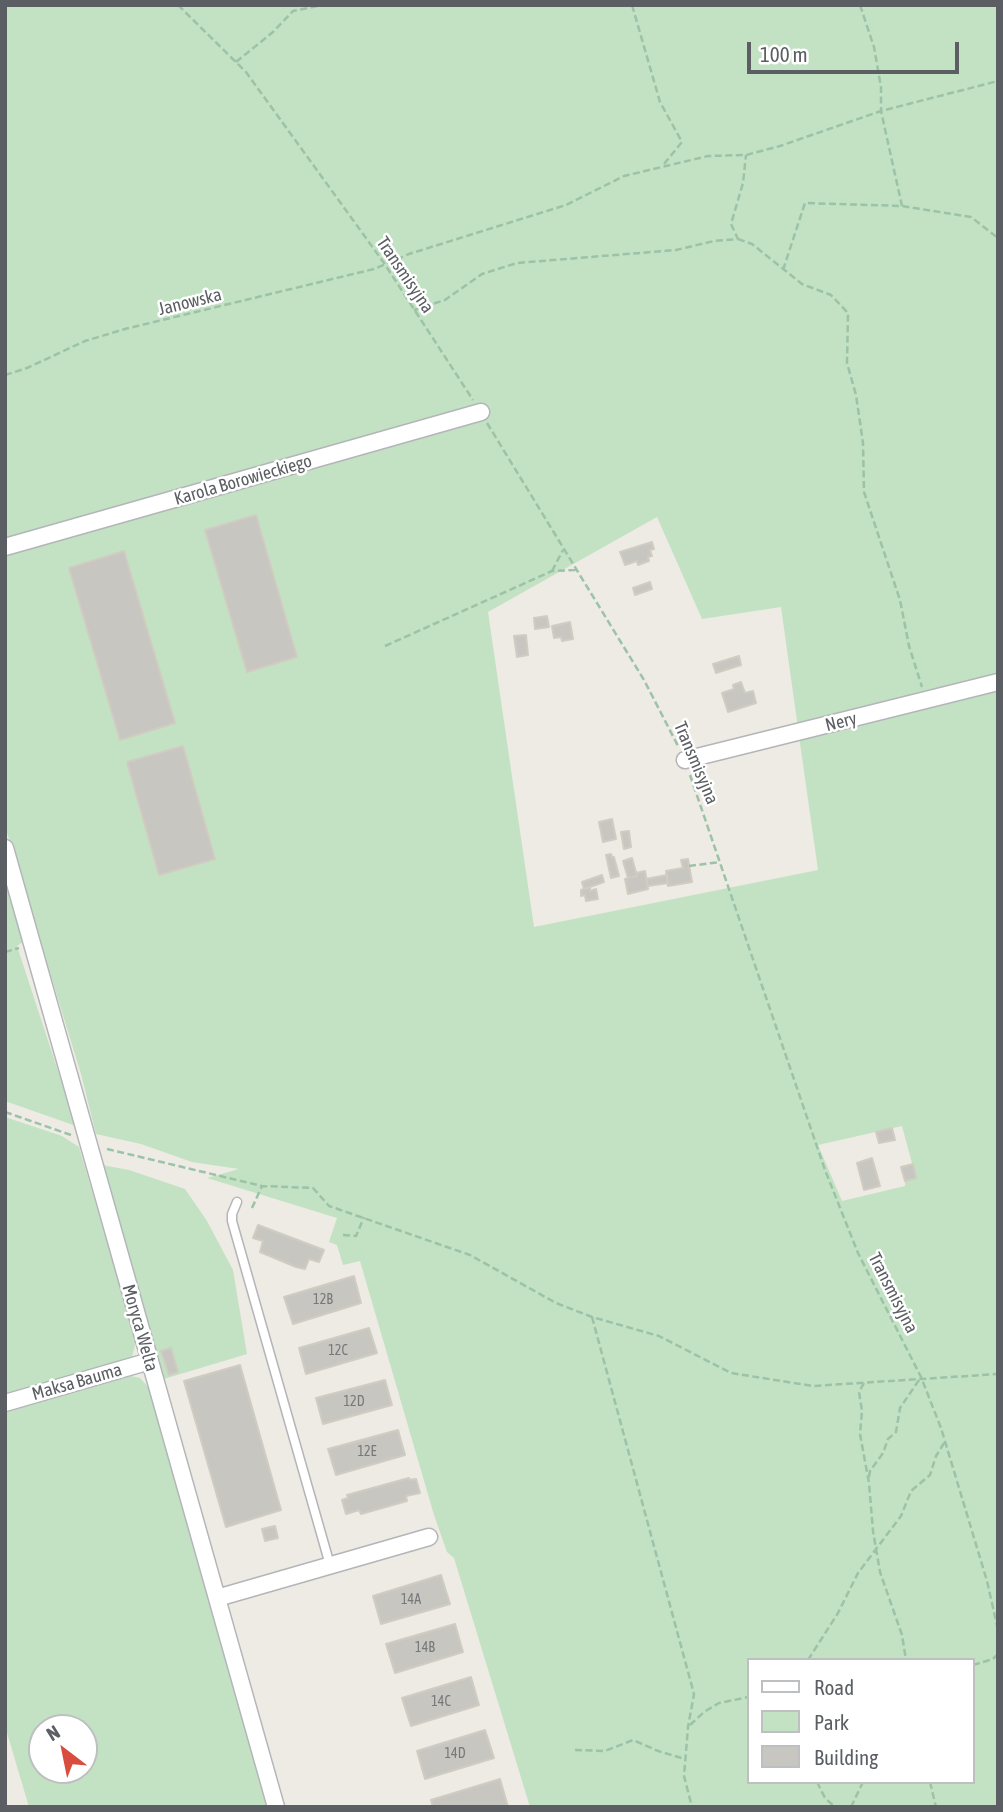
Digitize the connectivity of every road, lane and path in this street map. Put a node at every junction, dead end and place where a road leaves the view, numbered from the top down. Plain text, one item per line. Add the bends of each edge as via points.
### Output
1 (178, 5) edge
2 (323, 5) edge
3 (632, 5) edge
4 (860, 5) edge
5 (236, 62) junction
6 (998, 81) edge
7 (881, 111) junction
8 (746, 155) junction
9 (663, 165) junction
10 (902, 206) junction
11 (998, 238) edge
12 (738, 239) junction
13 (384, 264) junction
14 (783, 270) junction
15 (414, 310) junction
16 (5, 375) edge
17 (481, 412) junction
18 (5, 547) edge
19 (564, 548) junction
20 (578, 570) junction
21 (552, 571) junction
22 (386, 646) dead end
23 (998, 682) edge
24 (926, 700) junction
25 (685, 760) junction
26 (5, 848) edge
27 (721, 862) junction
28 (689, 866) dead end
29 (5, 1112) edge
30 (89, 1145) junction
31 (262, 1186) junction
32 (237, 1202) dead end
33 (252, 1208) dead end
34 (364, 1217) junction
35 (343, 1235) dead end
36 (592, 1317) junction
37 (149, 1361) junction
38 (998, 1374) edge
39 (921, 1377) junction
40 (864, 1384) junction
41 (5, 1404) edge
42 (945, 1442) junction
43 (869, 1479) junction
44 (429, 1537) dead end
45 (876, 1550) junction
46 (330, 1565) junction
47 (217, 1598) junction
48 (998, 1630) edge
49 (998, 1654) edge
50 (808, 1658) edge
51 (906, 1658) edge
52 (975, 1664) edge
53 (748, 1697) edge
54 (688, 1727) junction
55 (575, 1751) dead end
56 (685, 1759) junction
57 (818, 1784) edge
58 (862, 1784) edge
59 (930, 1784) edge
60 (276, 1807) edge
61 (692, 1807) edge
62 (835, 1807) edge
63 (851, 1807) edge
64 (936, 1807) edge

1 - 5 path, Transmisyjna
2 - 5 path via 293,11
3 - 9 path via 660,102 682,142
4 - 7 path via 874,47
5 - 13 path, Transmisyjna
6 - 7 path, Janowska
7 - 8 path, Janowska
7 - 10 path
8 - 9 path, Janowska via 708,156
8 - 12 path via 731,224
9 - 13 path, Janowska via 624,176 566,205
10 - 11 path via 971,217
10 - 14 path via 805,203
12 - 14 path via 752,244
12 - 15 path via 676,250 517,262 482,274 445,300
13 - 15 path, Transmisyjna
13 - 16 path, Janowska via 355,275 112,333
14 - 24 path via 802,284 831,295 848,313 847,363 863,443 864,492 900,600
15 - 17 path, Transmisyjna
17 - 18 street, Karola Borowieckiego
17 - 19 path, Transmisyjna
19 - 20 path, Transmisyjna
19 - 21 path
20 - 21 path
20 - 25 path, Transmisyjna via 644,680
21 - 22 path
23 - 24 street, Nery
24 - 25 street, Nery
25 - 27 path, Transmisyjna
26 - 30 street, Moryca Welta
27 - 28 path
27 - 39 path, Transmisyjna via 825,1170 858,1253
29 - 30 path
30 - 31 path
30 - 37 street, Moryca Welta
31 - 33 path
31 - 34 path via 313,1188 329,1206
32 - 46 lane via 232,1221
34 - 35 path via 357,1235
34 - 36 path via 471,1255 556,1303
36 - 40 path via 659,1336 731,1373 813,1387
36 - 54 path via 694,1694
37 - 41 street, Maksa Bauma
37 - 47 street, Moryca Welta
38 - 39 path
39 - 40 path
39 - 42 path, Transmisyjna
39 - 43 path via 900,1408 898,1426
40 - 43 path via 859,1392 860,1434
42 - 45 path via 930,1475 911,1491 901,1516
42 - 48 path, Transmisyjna
43 - 45 path
44 - 46 street
45 - 50 path
45 - 51 path
46 - 47 street
47 - 60 street, Moryca Welta
49 - 52 path
53 - 54 path via 719,1703
54 - 56 path
55 - 56 path via 605,1751 633,1740
56 - 61 path
57 - 62 path
58 - 63 path
59 - 64 path

